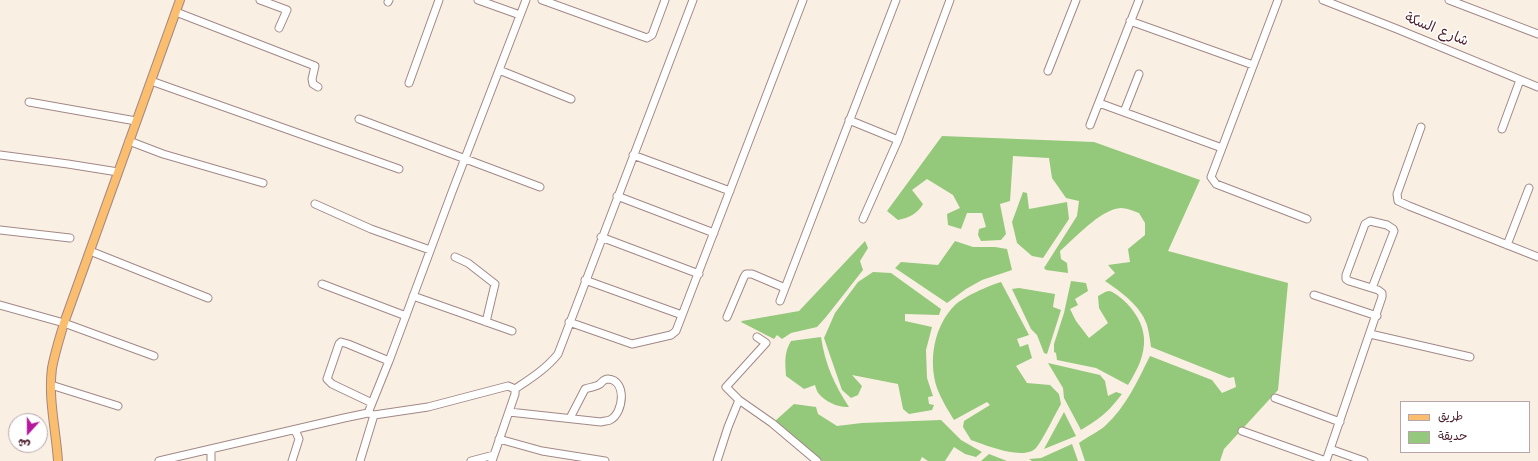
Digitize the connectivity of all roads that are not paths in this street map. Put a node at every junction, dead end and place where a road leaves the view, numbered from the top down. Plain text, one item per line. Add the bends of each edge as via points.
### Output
1 (180, 0) edge
2 (260, 0) edge
3 (440, 0) edge
4 (478, 0) edge
5 (526, 0) edge
6 (542, 0) edge
7 (664, 0) edge
8 (693, 0) edge
9 (804, 0) edge
10 (896, 0) edge
11 (950, 0) edge
12 (1076, 0) edge
13 (1138, 0) edge
14 (1278, 0) edge
15 (1323, 0) edge
16 (1449, 0) edge
17 (176, 12) junction
18 (520, 15) junction
19 (1130, 21) junction
20 (279, 28) dead end
21 (1538, 34) edge
22 (1253, 65) junction
23 (499, 70) junction
24 (1048, 71) dead end
25 (1139, 74) dead end
26 (1520, 80) junction
27 (151, 81) junction
28 (409, 83) dead end
29 (318, 87) dead end
30 (1538, 87) edge
31 (571, 99) dead end
32 (29, 102) dead end
33 (1099, 103) junction
34 (1124, 112) junction
35 (359, 119) dead end
36 (849, 120) junction
37 (136, 121) junction
38 (1090, 125) dead end
39 (1421, 127) dead end
40 (1502, 129) dead end
41 (898, 140) junction
42 (129, 142) junction
43 (1222, 148) junction
44 (0, 155) edge
45 (633, 155) junction
46 (464, 159) junction
47 (399, 169) dead end
48 (118, 172) junction
49 (263, 183) dead end
50 (540, 186) dead end
51 (1529, 188) dead end
52 (730, 192) junction
53 (617, 196) junction
54 (315, 204) dead end
55 (863, 219) dead end
56 (1307, 219) dead end
57 (0, 230) edge
58 (714, 233) junction
59 (70, 238) dead end
60 (601, 238) junction
61 (1507, 245) junction
62 (430, 250) junction
63 (90, 251) junction
64 (455, 257) dead end
65 (1538, 257) edge
66 (699, 274) junction
67 (585, 280) junction
68 (322, 284) dead end
69 (785, 288) junction
70 (1372, 288) junction
71 (1314, 295) dead end
72 (414, 296) junction
73 (208, 298) dead end
74 (780, 301) dead end
75 (0, 305) edge
76 (682, 315) junction
77 (406, 316) junction
78 (1377, 316) junction
79 (727, 317) dead end
80 (486, 322) junction
81 (569, 322) junction
82 (64, 323) junction
83 (512, 330) dead end
84 (1370, 334) junction
85 (757, 337) dead end
86 (154, 356) dead end
87 (1470, 357) dead end
88 (389, 361) junction
89 (51, 385) junction
90 (515, 389) junction
91 (1275, 398) dead end
92 (739, 400) junction
93 (372, 403) junction
94 (118, 406) dead end
95 (509, 412) junction
96 (371, 414) junction
97 (570, 418) junction
98 (1340, 422) junction
99 (295, 430) junction
100 (1242, 431) dead end
101 (499, 440) junction
102 (211, 449) junction
103 (1330, 449) junction
104 (493, 458) edge
105 (171, 460) edge
106 (58, 461) edge
107 (159, 461) edge
108 (212, 461) edge
109 (292, 461) edge
110 (360, 461) edge
111 (471, 461) edge
112 (605, 461) edge
113 (716, 461) edge
114 (817, 461) edge
115 (1364, 461) edge

1 - 17 main road
2 - 20 street via 287,10
3 - 28 street
4 - 18 street
5 - 18 street
6 - 7 street via 647,38 652,36
8 - 45 street
9 - 52 street
10 - 36 street
11 - 41 street
12 - 24 street
13 - 19 street
14 - 22 street
15 - 26 street, شارع السكة
16 - 21 street
17 - 27 main road
17 - 29 street via 315,66 312,79
18 - 23 street
19 - 22 street
19 - 33 street
22 - 43 street
23 - 31 street
23 - 46 street
25 - 34 street
26 - 30 street, شارع السكة
26 - 40 street
27 - 37 main road
27 - 47 street
32 - 37 street
33 - 34 street
33 - 38 street
34 - 43 street
35 - 46 street
36 - 41 street
36 - 69 street
37 - 42 main road
39 - 61 street via 1397,194 1398,200
41 - 55 street
42 - 48 main road
42 - 49 street
43 - 56 street via 1212,177 1216,184
44 - 48 street
45 - 52 street
45 - 53 street
46 - 50 street
46 - 62 street
48 - 63 main road
51 - 61 street
52 - 58 street
53 - 58 street
53 - 60 street
54 - 62 street via 371,229
57 - 59 street
58 - 66 street
60 - 66 street
60 - 67 street
61 - 65 street
62 - 72 street
63 - 73 street
63 - 82 main road
64 - 80 street via 468,263 495,284
66 - 76 street
67 - 76 street
67 - 81 street
68 - 77 street
69 - 74 street
69 - 79 street via 752,274 746,274
70 - 70 street via 1394,231 1370,221 1365,224 1346,277 1349,281
70 - 78 street via 1383,295
71 - 78 street
72 - 77 street
72 - 80 street
75 - 82 street
76 - 81 street via 674,333 632,344
77 - 88 street
78 - 84 street
80 - 83 street
81 - 90 street via 558,354
82 - 86 street
82 - 89 main road via 54,360
84 - 87 street
84 - 98 street
85 - 92 street via 766,343 726,387
88 - 93 street
88 - 93 street via 348,344 339,344 327,379 332,384
89 - 94 street
89 - 106 main road
90 - 95 street
90 - 96 street via 508,386 428,407
91 - 98 street
92 - 113 street
92 - 114 street
93 - 96 street
95 - 97 street
95 - 101 street
96 - 99 street
96 - 110 street
97 - 97 street via 601,422 610,420 620,407 621,390 611,379 585,389
98 - 103 street
99 - 102 street
99 - 109 street via 299,439
100 - 103 street via 1326,461
101 - 104 street
101 - 112 street
102 - 105 street
102 - 108 street
103 - 115 street
104 - 111 street
105 - 107 street

